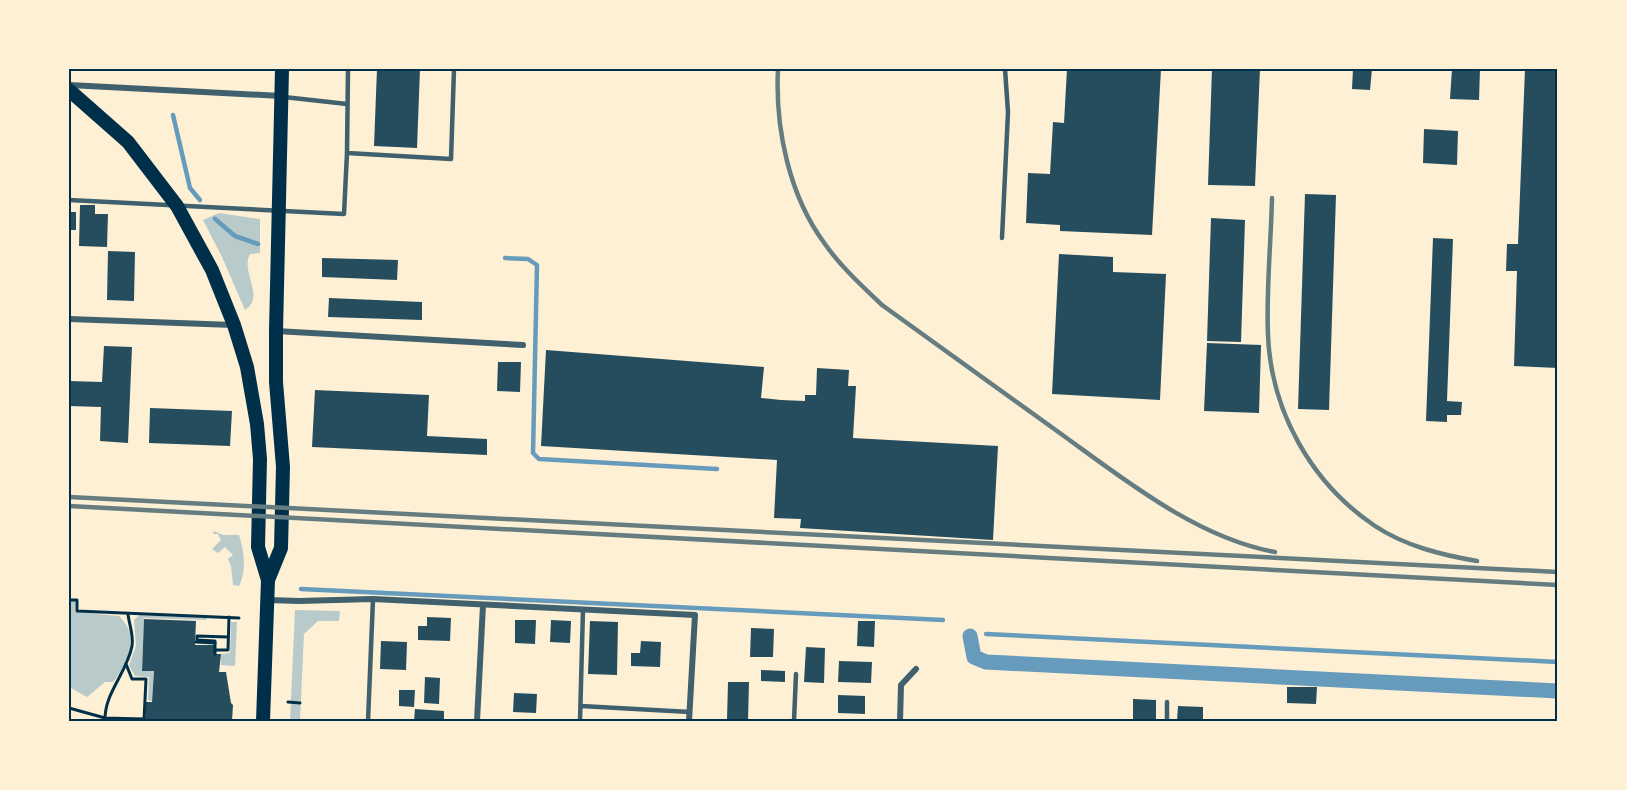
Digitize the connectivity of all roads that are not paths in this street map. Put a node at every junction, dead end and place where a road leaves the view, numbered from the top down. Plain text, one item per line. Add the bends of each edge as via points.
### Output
1 (282, 69) edge
2 (348, 69) edge
3 (454, 69) edge
4 (1005, 69) edge
5 (69, 88) edge
6 (281, 96) junction
7 (347, 104) junction
8 (347, 153) junction
9 (69, 200) edge
10 (177, 206) junction
11 (278, 212) junction
12 (1002, 238) dead end
13 (69, 319) edge
14 (234, 325) junction
15 (276, 331) junction
16 (523, 345) dead end
17 (268, 579) junction
18 (373, 599) junction
19 (268, 600) junction
20 (483, 605) junction
21 (583, 609) junction
22 (916, 669) dead end
23 (796, 674) dead end
24 (1167, 702) dead end
25 (581, 706) junction
26 (690, 712) junction
27 (263, 721) edge
28 (368, 721) edge
29 (477, 721) edge
30 (580, 721) edge
31 (689, 721) edge
32 (794, 721) edge
33 (900, 721) edge
34 (1167, 721) edge

1 - 6 main road
2 - 7 lane
3 - 8 lane via 452,159
4 - 12 lane via 1008,112
5 - 6 street
5 - 10 main road via 128,142
6 - 7 lane
6 - 11 main road
7 - 8 lane
8 - 11 lane via 344,214
9 - 10 lane
10 - 11 lane
10 - 14 main road via 212,270
11 - 15 main road
13 - 14 street
14 - 17 main road via 247,367 257,424 258,547
15 - 16 street
15 - 17 main road via 283,467 281,548
17 - 19 main road
18 - 19 street
18 - 20 street
18 - 28 lane
19 - 27 main road
20 - 21 street
20 - 29 street
21 - 25 lane
21 - 26 street via 695,615
22 - 33 street via 901,685
23 - 32 lane
24 - 34 lane
25 - 26 lane
25 - 30 lane
26 - 31 street

